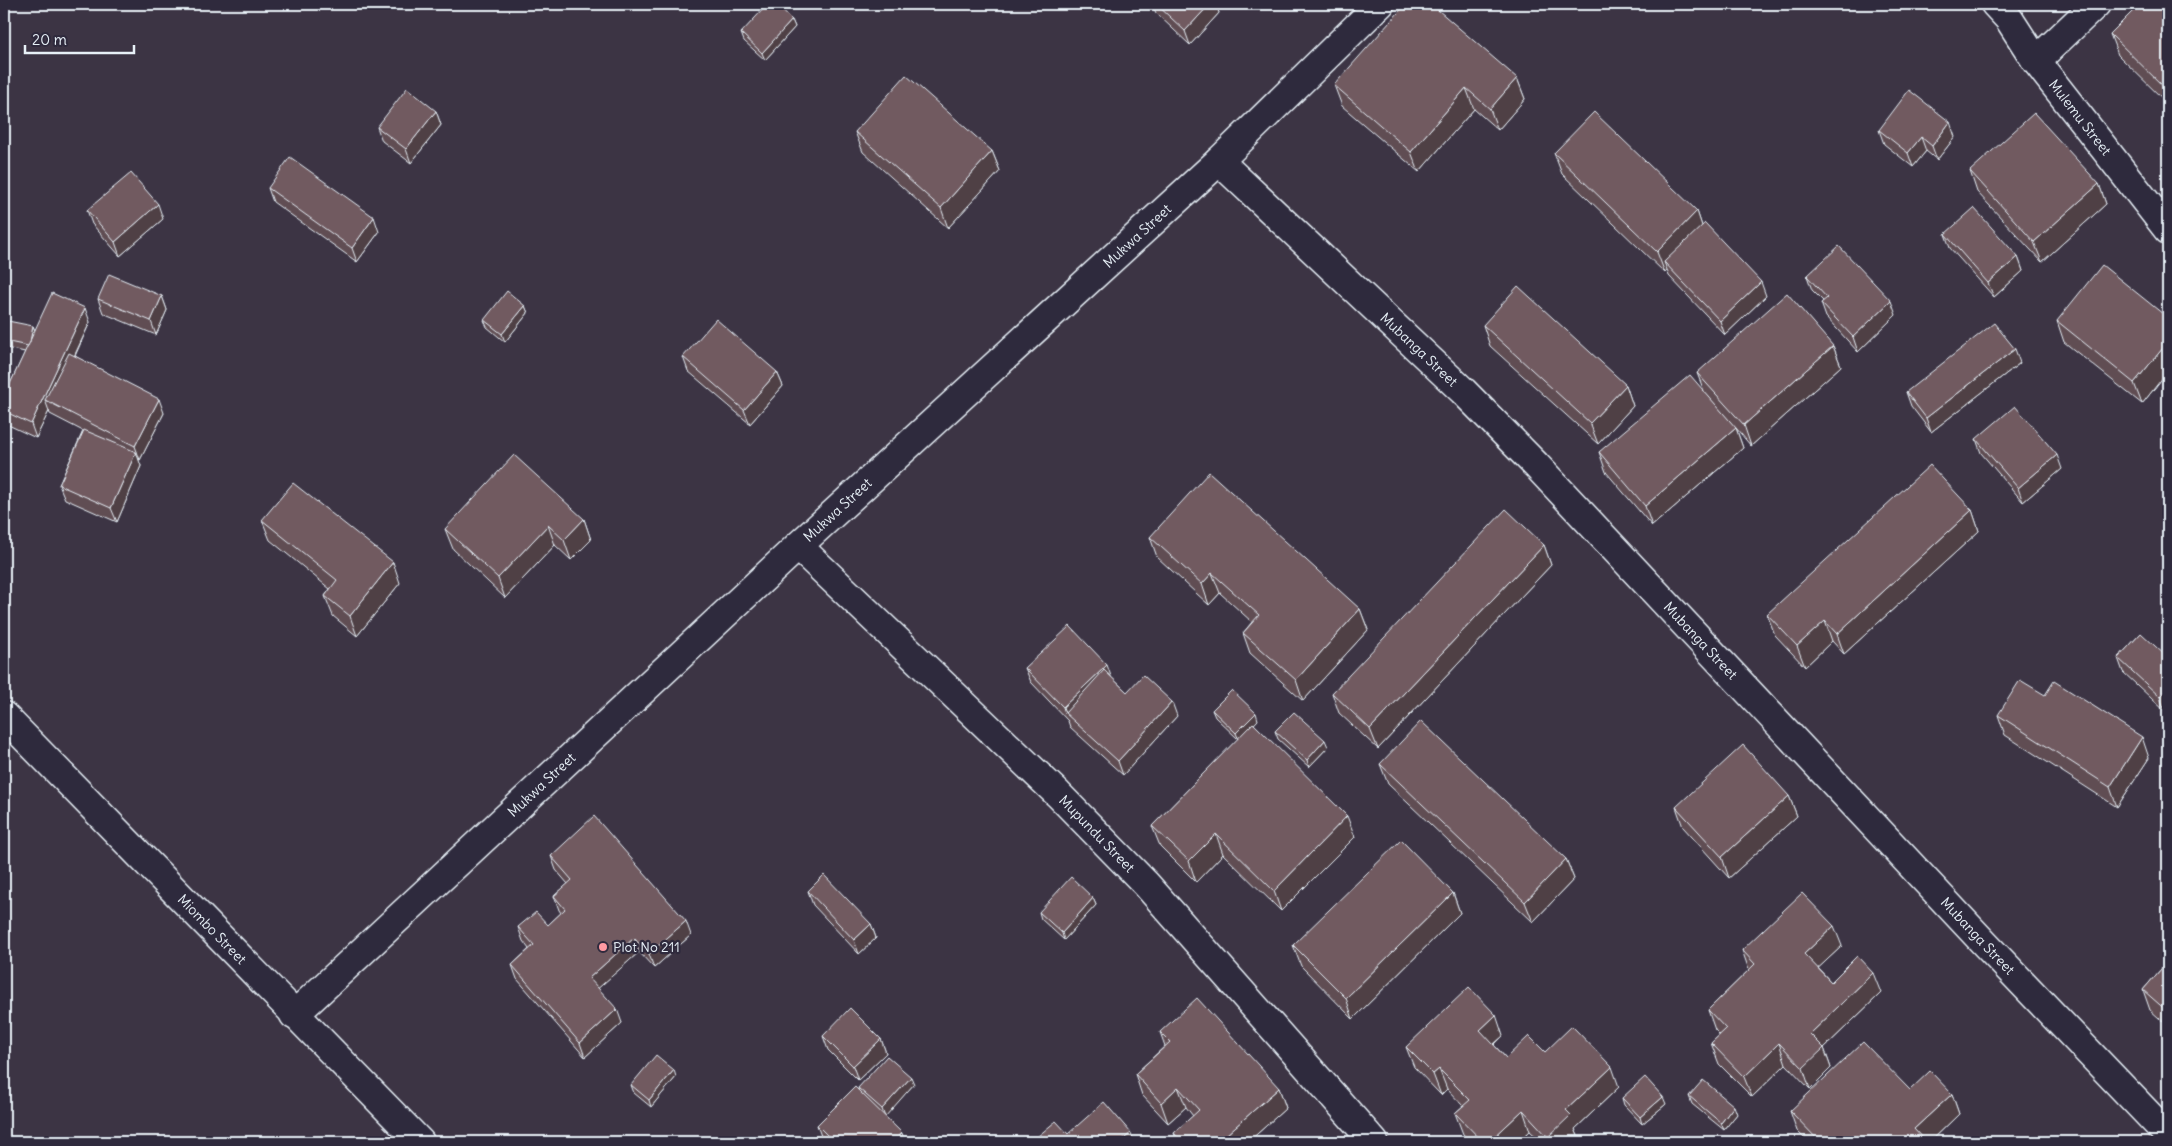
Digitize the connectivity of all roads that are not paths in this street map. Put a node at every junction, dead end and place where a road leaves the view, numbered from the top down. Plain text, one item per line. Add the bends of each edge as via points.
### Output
1 (1380, 4) edge
2 (1995, 4) edge
3 (2096, 4) edge
4 (2036, 61) junction
5 (1219, 161) junction
6 (2168, 230) edge
7 (798, 546) junction
8 (4, 716) edge
9 (294, 1015) junction
10 (2168, 1135) edge
11 (420, 1142) edge
12 (1374, 1142) edge

1 - 5 street, Mukwa Street
2 - 4 street, Mulemu Street via 2009,19
3 - 4 street
4 - 6 street, Mulemu Street
5 - 7 street, Mukwa Street
5 - 10 street, Mubanga Street via 1463,391 1536,465
7 - 9 street, Mukwa Street
7 - 12 street, Mupundu Street via 1058,794 1146,884
8 - 9 street, Miombo Street
9 - 11 street, Miombo Street

